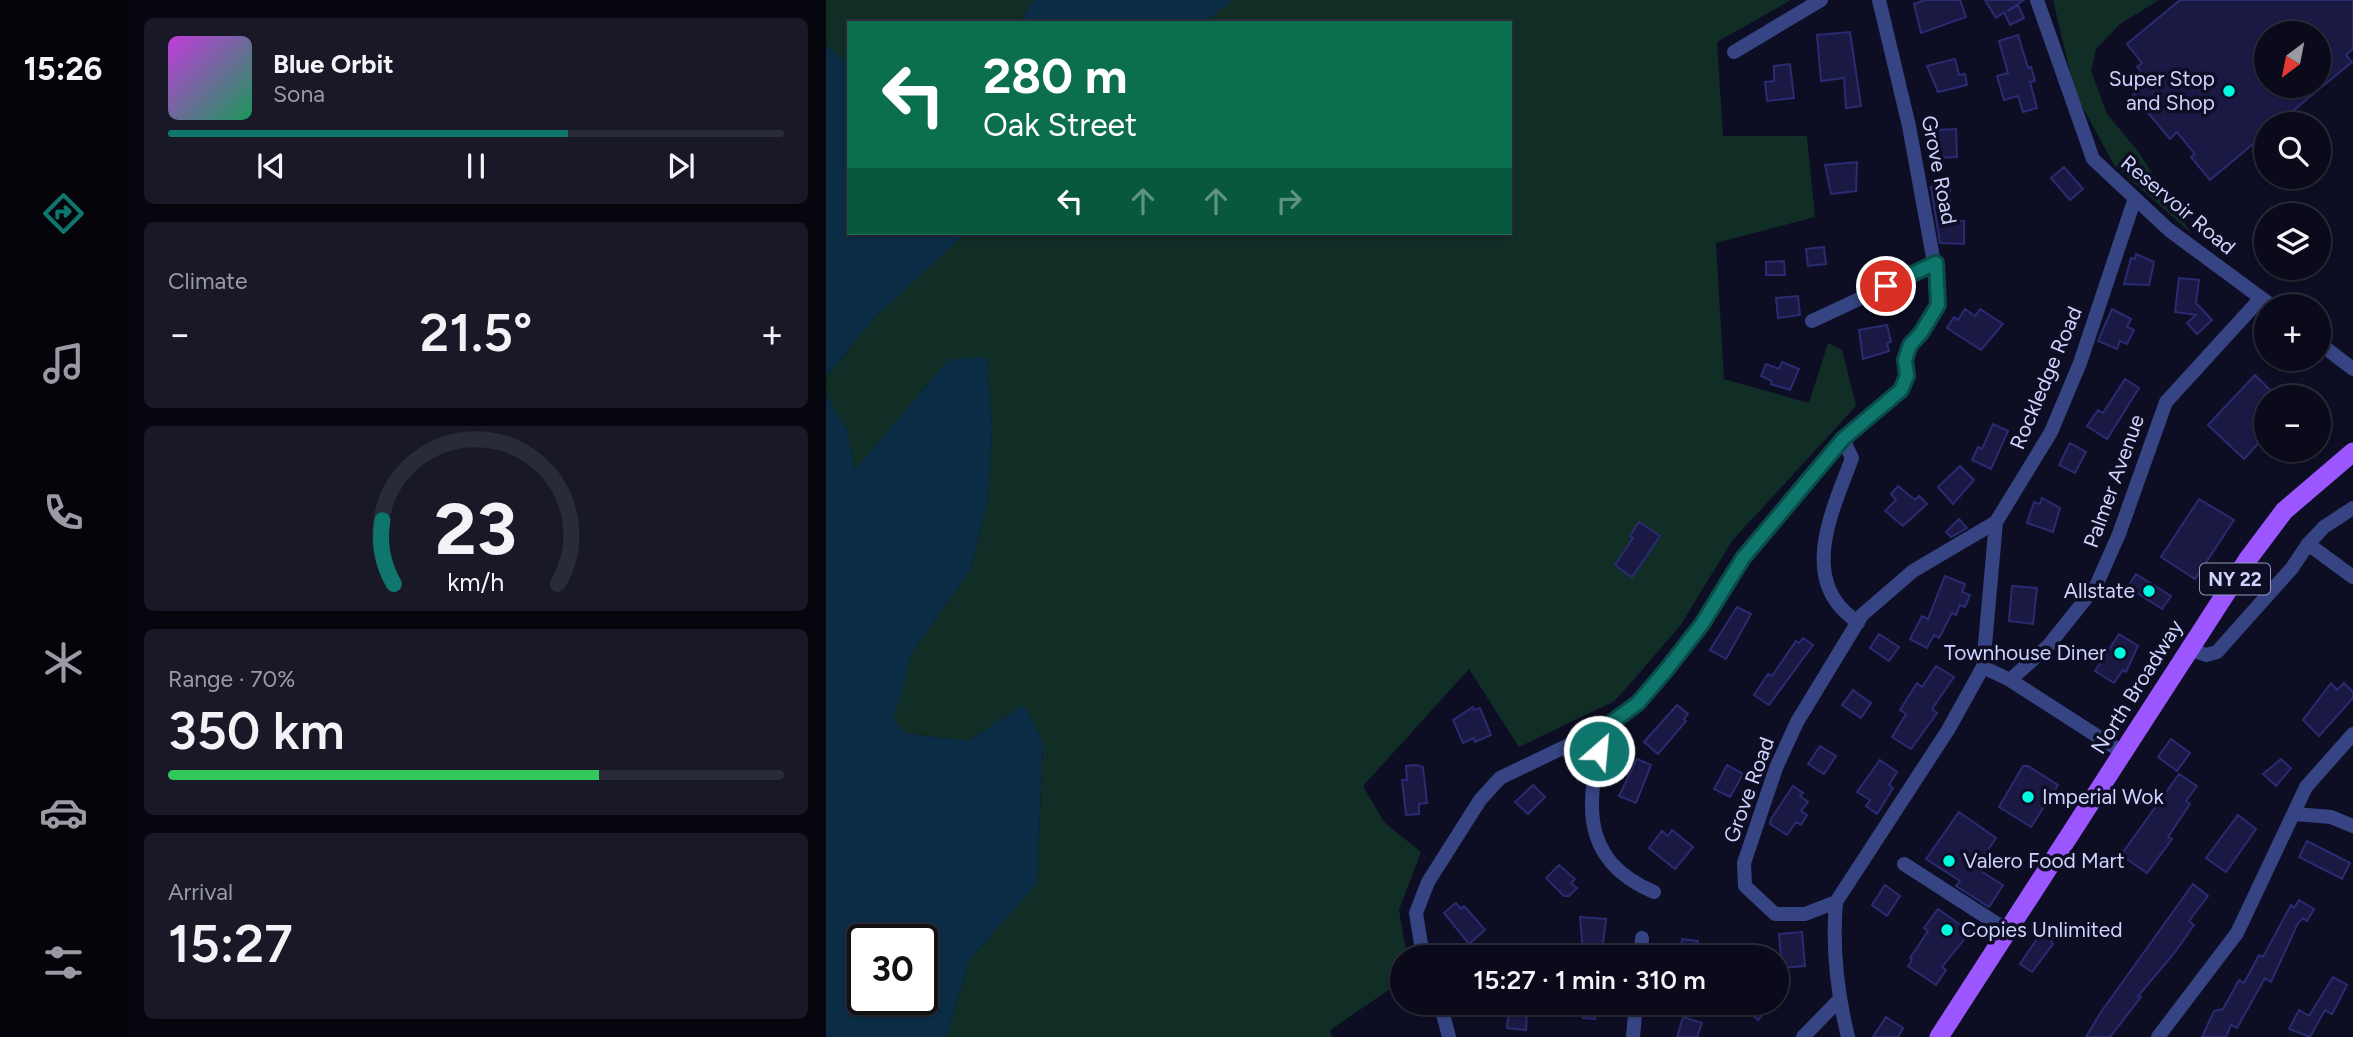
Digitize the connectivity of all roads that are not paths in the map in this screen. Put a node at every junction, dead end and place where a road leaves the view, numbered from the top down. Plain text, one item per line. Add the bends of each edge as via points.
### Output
1 (1822, 0) edge
2 (1879, 0) edge
3 (2037, 0) edge
4 (1734, 52) dead end
5 (2134, 201) junction
6 (1936, 263) junction
7 (2256, 294) edge
8 (2254, 314) edge
9 (1812, 321) dead end
10 (2331, 352) edge
11 (2353, 369) edge
12 (1843, 439) junction
13 (2353, 452) edge
14 (2353, 508) edge
15 (1996, 522) junction
16 (2308, 544) junction
17 (2353, 577) edge
18 (1858, 623) junction
19 (2189, 649) junction
20 (1988, 669) junction
21 (2010, 680) junction
22 (1604, 728) junction
23 (2353, 734) edge
24 (2122, 752) junction
25 (2295, 814) junction
26 (2353, 826) edge
27 (1904, 864) dead end
28 (1654, 892) dead end
29 (1836, 902) junction
30 (2008, 931) junction
31 (1643, 938) dead end
32 (1421, 945) edge
33 (1642, 945) edge
34 (1839, 1000) junction
35 (1443, 1015) edge
36 (1635, 1015) edge
37 (1449, 1037) edge
38 (1633, 1037) edge
39 (1803, 1037) edge
40 (1848, 1037) edge
41 (1939, 1037) edge
42 (2158, 1037) edge

1 - 4 street
2 - 6 street, Grove Road
3 - 5 street, Reservoir Road via 2093,159
5 - 7 street, Reservoir Road
5 - 15 street, Rockledge Road via 2080,363 2051,432
6 - 9 street
6 - 12 street, Grove Road via 1938,305 1910,345 1901,390
8 - 21 street, Palmer Avenue via 2166,402 2096,586 2048,646
10 - 11 street
12 - 18 street via 1852,458 1829,522 1825,570 1837,603
12 - 22 street, Grove Road via 1743,558 1667,669 1638,703
13 - 19 main road, North Broadway / NY 22 via 2284,511
14 - 16 street
15 - 18 street, Grove Road via 1913,571
15 - 20 street, Rockledge Road
16 - 17 street
16 - 19 street via 2217,652 2206,655
18 - 29 street, Grove Road via 1797,722 1744,863 1745,886 1775,914 1805,914
19 - 24 main road, North Broadway / NY 22
20 - 21 street
20 - 29 street, Rockledge Road
21 - 24 street
22 - 28 street via 1591,808 1597,838 1624,877
22 - 32 street, Grove Road via 1500,778 1480,800 1429,882 1416,913
23 - 25 street via 2316,772
24 - 30 main road, North Broadway / NY 22
25 - 26 street via 2331,817
25 - 42 street via 2237,933
27 - 30 street
29 - 34 street via 1833,934
30 - 41 main road, North Broadway / NY 22
31 - 33 street
34 - 39 street
34 - 40 street
35 - 37 street
36 - 38 street

